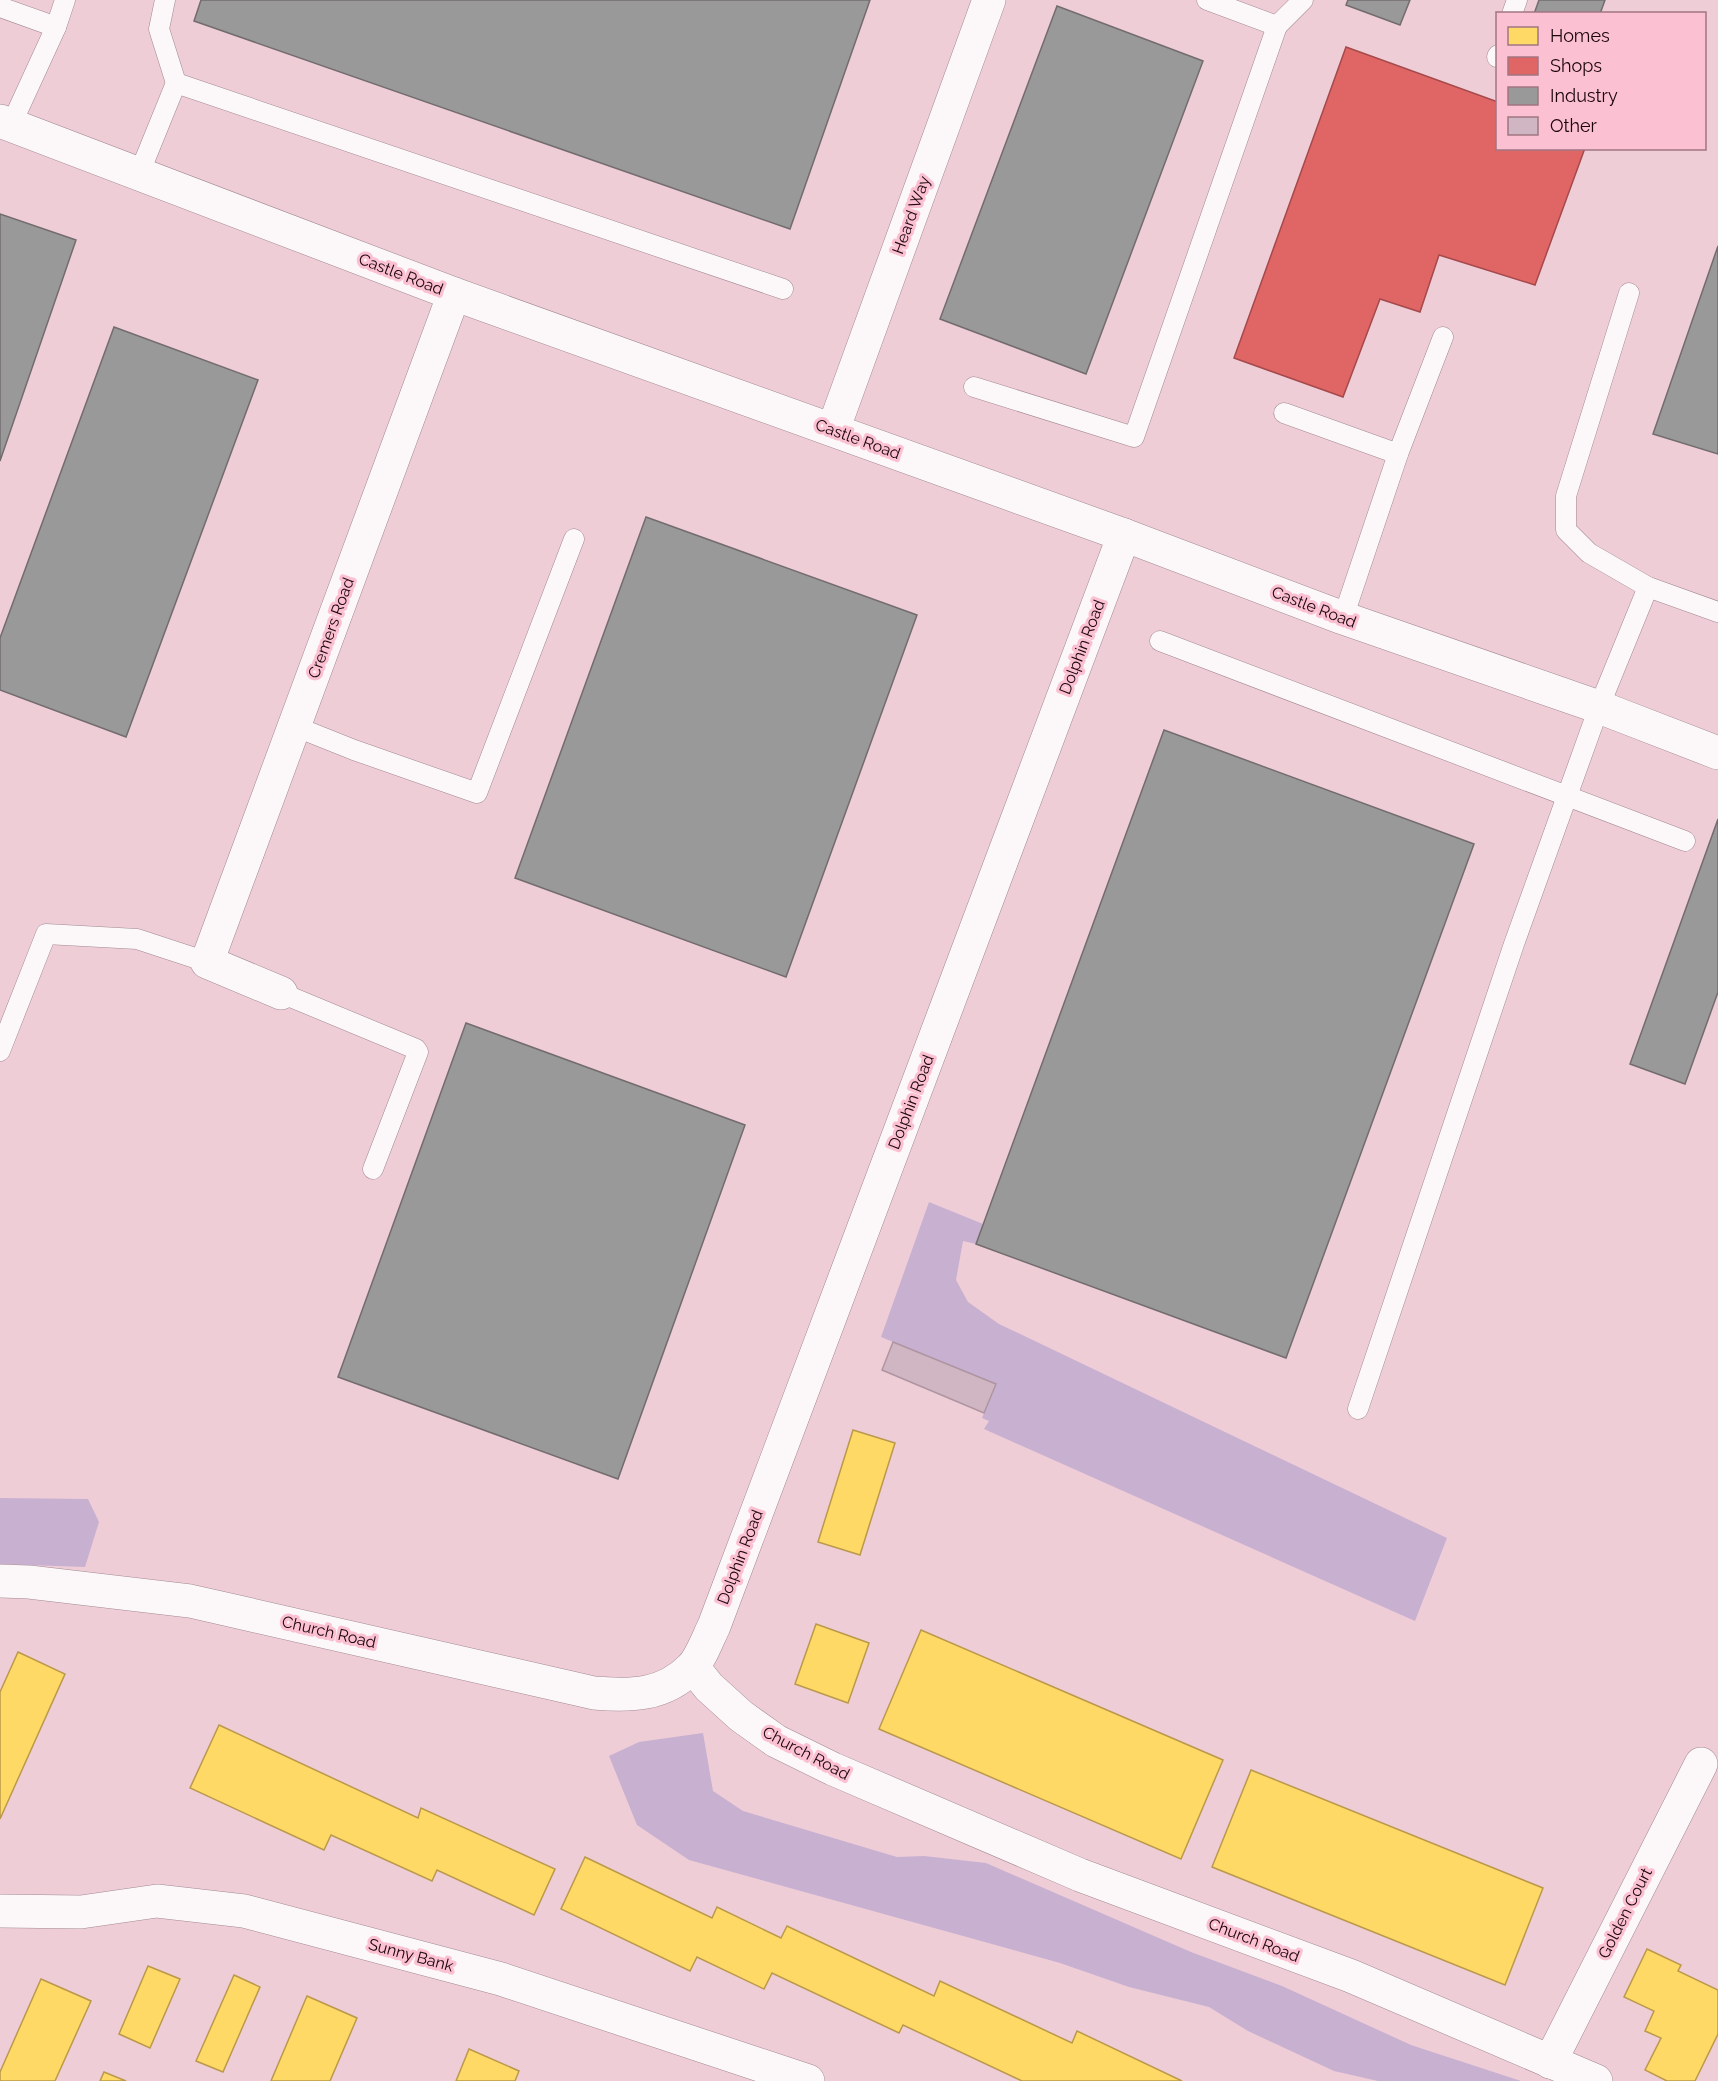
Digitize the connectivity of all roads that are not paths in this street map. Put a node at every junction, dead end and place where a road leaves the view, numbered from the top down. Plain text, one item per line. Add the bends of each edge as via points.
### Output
1 (65, 0) edge
2 (165, 0) edge
3 (990, 0) edge
4 (1208, 0) edge
5 (1303, 0) edge
6 (0, 8) edge
7 (1278, 26) junction
8 (56, 27) junction
9 (176, 83) junction
10 (6, 123) edge
11 (139, 174) junction
12 (783, 289) dead end
13 (1629, 293) dead end
14 (454, 294) junction
15 (1443, 337) dead end
16 (974, 387) dead end
17 (1284, 413) dead end
18 (833, 430) junction
19 (1398, 454) junction
20 (1124, 535) junction
21 (574, 539) dead end
22 (1648, 587) junction
23 (1718, 612) edge
24 (1343, 618) junction
25 (1160, 641) dead end
26 (1599, 707) junction
27 (294, 726) junction
28 (1718, 753) edge
29 (1568, 796) junction
30 (1685, 841) dead end
31 (207, 962) junction
32 (281, 993) joint
33 (0, 1051) edge
34 (373, 1169) dead end
35 (1358, 1409) dead end
36 (0, 1581) edge
37 (693, 1667) junction
38 (1701, 1764) dead end
39 (0, 1911) edge
40 (1550, 2062) junction
41 (808, 2081) edge
42 (1596, 2081) edge

1 - 8 lane
2 - 9 lane via 159,28
3 - 18 street, Heard Way
4 - 7 lane
5 - 7 lane
6 - 8 lane
7 - 16 lane via 1134,437
8 - 10 lane
9 - 11 lane
9 - 12 lane
10 - 11 street, Castle Road
11 - 14 street, Castle Road
13 - 22 lane via 1566,496 1566,530 1589,553
14 - 18 street, Castle Road
14 - 27 street, Cremers Road
15 - 19 lane
17 - 19 lane
18 - 20 street, Castle Road
19 - 24 lane
20 - 24 street, Castle Road
20 - 37 street, Dolphin Road via 714,1626
21 - 27 lane via 477,793
22 - 23 lane
22 - 26 lane
24 - 26 street, Castle Road
25 - 29 lane
26 - 28 street, Castle Road
26 - 29 lane
27 - 31 street, Cremers Road
29 - 30 lane
29 - 35 lane via 1514,944
31 - 32 street
31 - 33 lane via 137,939 46,934
32 - 34 lane via 418,1052
36 - 37 street, Church Road via 29,1581 190,1601 594,1694 626,1696 663,1689
37 - 40 street, Church Road via 741,1716 776,1741 833,1769 1080,1875 1351,1976
38 - 40 street, Golden Court
39 - 41 street, Sunny Bank via 81,1912 157,1901 244,1911 501,1979
40 - 42 street, Church Road

